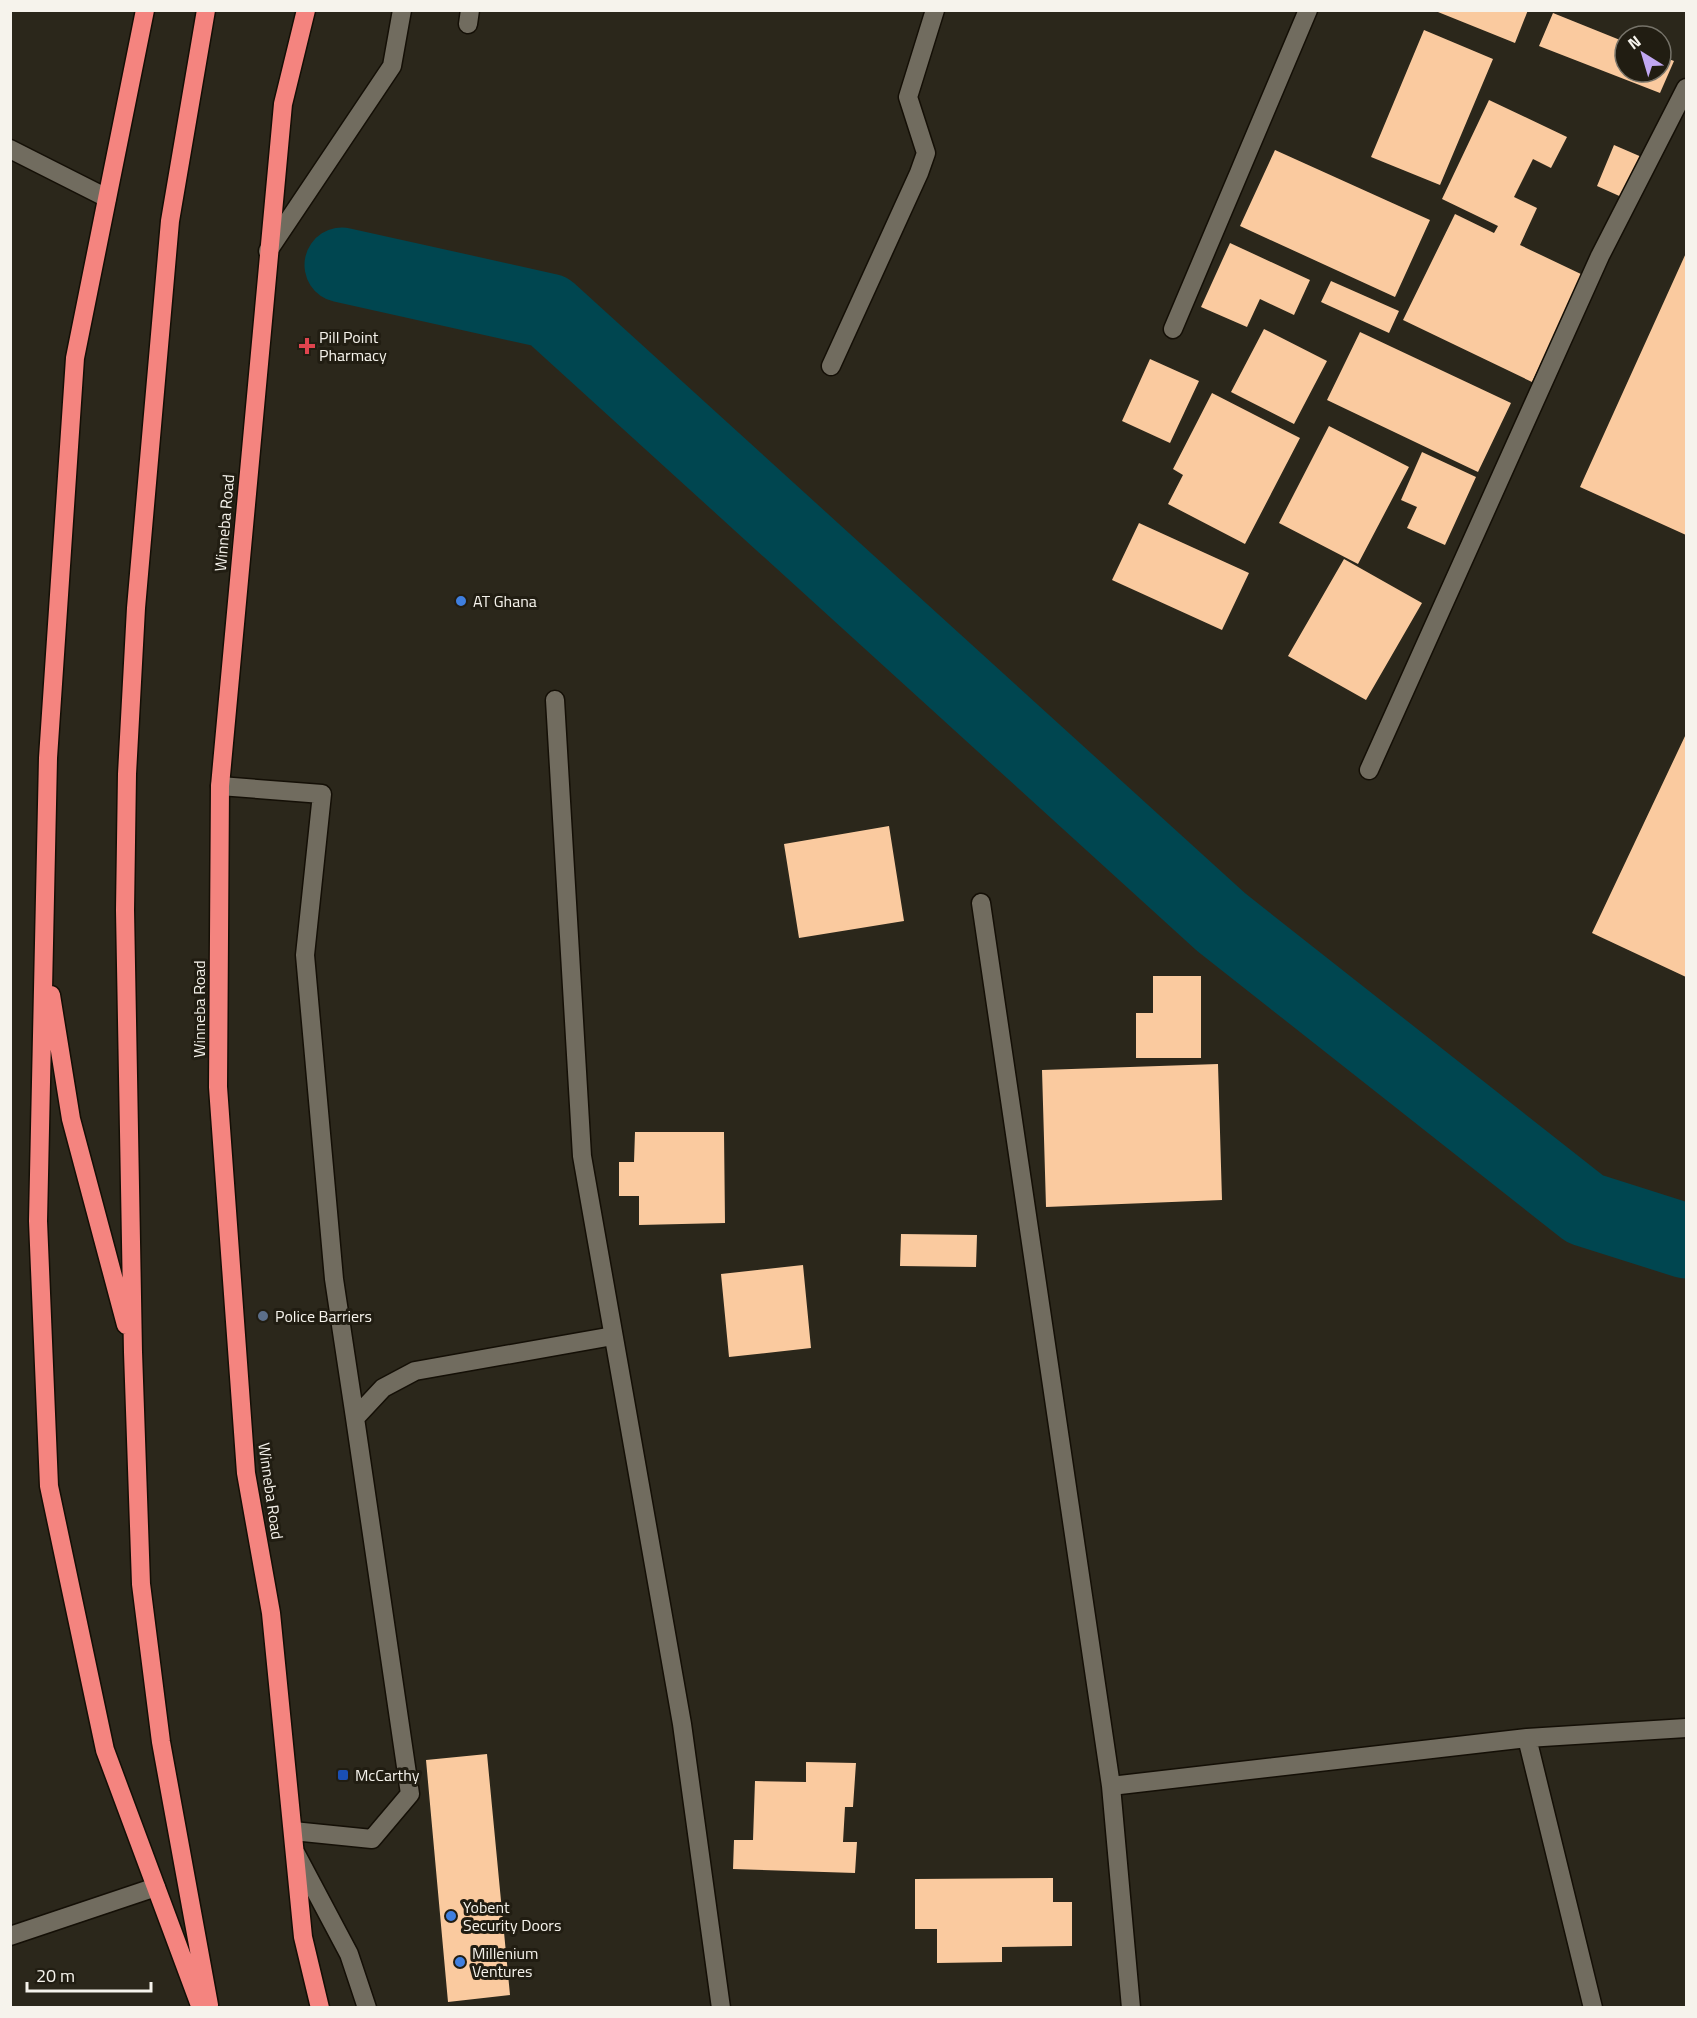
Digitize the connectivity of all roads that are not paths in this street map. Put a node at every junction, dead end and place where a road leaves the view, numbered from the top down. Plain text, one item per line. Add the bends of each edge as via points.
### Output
1 (145, 10) edge
2 (206, 10) edge
3 (306, 10) edge
4 (402, 10) edge
5 (935, 10) edge
6 (1308, 10) edge
7 (1686, 88) edge
8 (10, 149) edge
9 (107, 198) junction
10 (268, 251) junction
11 (1173, 329) dead end
12 (831, 366) dead end
13 (555, 700) dead end
14 (1369, 770) dead end
15 (220, 786) junction
16 (981, 903) dead end
17 (43, 948) junction
18 (613, 1336) junction
19 (133, 1353) junction
20 (355, 1418) junction
21 (1686, 1728) edge
22 (1527, 1738) junction
23 (1111, 1786) junction
24 (293, 1831) junction
25 (296, 1854) junction
26 (156, 1887) junction
27 (10, 1936) edge
28 (201, 2007) edge
29 (210, 2007) edge
30 (320, 2007) edge
31 (367, 2007) edge
32 (721, 2007) edge
33 (1131, 2007) edge
34 (1593, 2007) edge

1 - 9 highway
2 - 19 highway via 170,221 135,632 127,774 125,910
3 - 10 highway, Winneba Road via 283,105
4 - 10 street via 392,66
5 - 12 street via 908,97 926,153
6 - 11 street
7 - 14 street via 1600,256
8 - 9 street
9 - 17 highway via 75,358 48,758
10 - 15 highway, Winneba Road
13 - 18 street via 582,1156
15 - 20 street via 322,794 305,955 334,1279
15 - 24 highway, Winneba Road via 218,1087 246,1473 271,1613
16 - 23 street
17 - 19 highway via 71,1119
17 - 26 highway via 38,1221 48,1486 105,1750
18 - 20 street via 415,1371 383,1388
18 - 32 street via 682,1725
19 - 29 highway via 141,1584 161,1742
20 - 24 street via 410,1794 372,1839
21 - 22 street
22 - 23 street
22 - 34 street
23 - 33 street
24 - 25 highway, Winneba Road
25 - 30 highway, Winneba Road via 303,1937
25 - 31 street via 349,1954
26 - 27 street
26 - 28 highway

